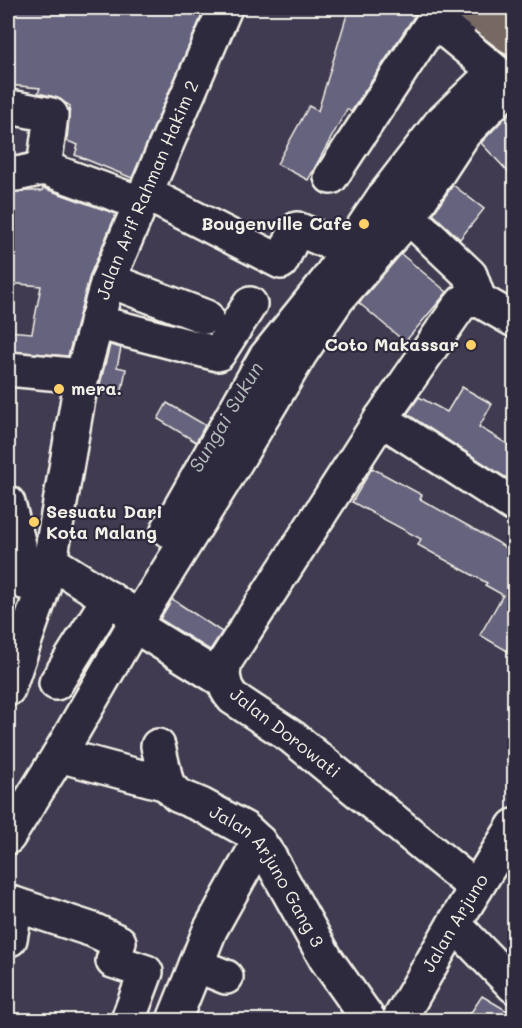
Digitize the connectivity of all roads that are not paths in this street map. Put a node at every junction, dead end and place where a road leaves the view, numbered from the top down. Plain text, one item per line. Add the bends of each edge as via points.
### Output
1 (225, 8) edge
2 (442, 8) edge
3 (478, 11) edge
4 (514, 39) edge
5 (510, 89) dead end
6 (15, 108) dead end
7 (44, 168) junction
8 (8, 172) edge
9 (331, 177) dead end
10 (143, 198) junction
11 (397, 206) junction
12 (348, 250) junction
13 (108, 280) junction
14 (479, 300) junction
15 (250, 304) dead end
16 (206, 317) dead end
17 (514, 320) edge
18 (96, 322) junction
19 (8, 369) edge
20 (82, 376) junction
21 (381, 420) junction
22 (8, 504) edge
23 (514, 505) edge
24 (46, 575) junction
25 (126, 612) junction
26 (224, 681) junction
27 (9, 683) edge
28 (56, 683) dead end
29 (158, 746) dead end
30 (59, 755) junction
31 (167, 784) junction
32 (514, 826) edge
33 (8, 837) edge
34 (259, 842) junction
35 (476, 888) junction
36 (12, 903) edge
37 (454, 924) junction
38 (10, 939) dead end
39 (196, 965) junction
40 (226, 977) dead end
41 (514, 986) edge
42 (128, 1020) edge
43 (174, 1020) edge
44 (369, 1020) edge
45 (399, 1020) edge

1 - 10 street, Jalan Arif Rahman Hakim 2
2 - 9 street
3 - 4 main road
3 - 11 street via 450,34 495,71 440,125
5 - 11 street
6 - 7 street via 51,115
7 - 8 street
7 - 10 street
10 - 12 street via 281,262 297,229
10 - 13 street, Jalan Arif Rahman Hakim 2
11 - 12 street
11 - 14 street via 470,275
11 - 25 street via 300,354 232,468
12 - 25 street via 265,358
13 - 16 street
13 - 18 street, Jalan Arif Rahman Hakim 2
14 - 17 street
14 - 21 street, Jalan Dorowati via 463,302 458,308
15 - 18 street via 218,354
18 - 20 street, Jalan Arif Rahman Hakim 2
19 - 20 street
20 - 24 street, Jalan Arif Rahman Hakim 2
21 - 23 street
21 - 26 street, Jalan Dorowati via 226,660
22 - 24 street via 19,545 23,582
24 - 25 street
24 - 27 street, Jalan Arif Rahman Hakim 2
25 - 26 street
25 - 28 street
25 - 30 street
26 - 35 street, Jalan Dorowati via 233,698 310,752
29 - 31 street
30 - 31 street
30 - 33 street
31 - 34 street, Jalan Arjuno Gang 3 via 177,795 245,829
32 - 35 street, Jalan Arjuno
34 - 39 street via 210,930
34 - 44 street, Jalan Arjuno Gang 3 via 326,959
35 - 37 street, Jalan Arjuno
36 - 38 street
36 - 42 street via 119,942 113,960 146,972
37 - 41 street
37 - 45 street, Jalan Arjuno
39 - 40 street
39 - 43 street

